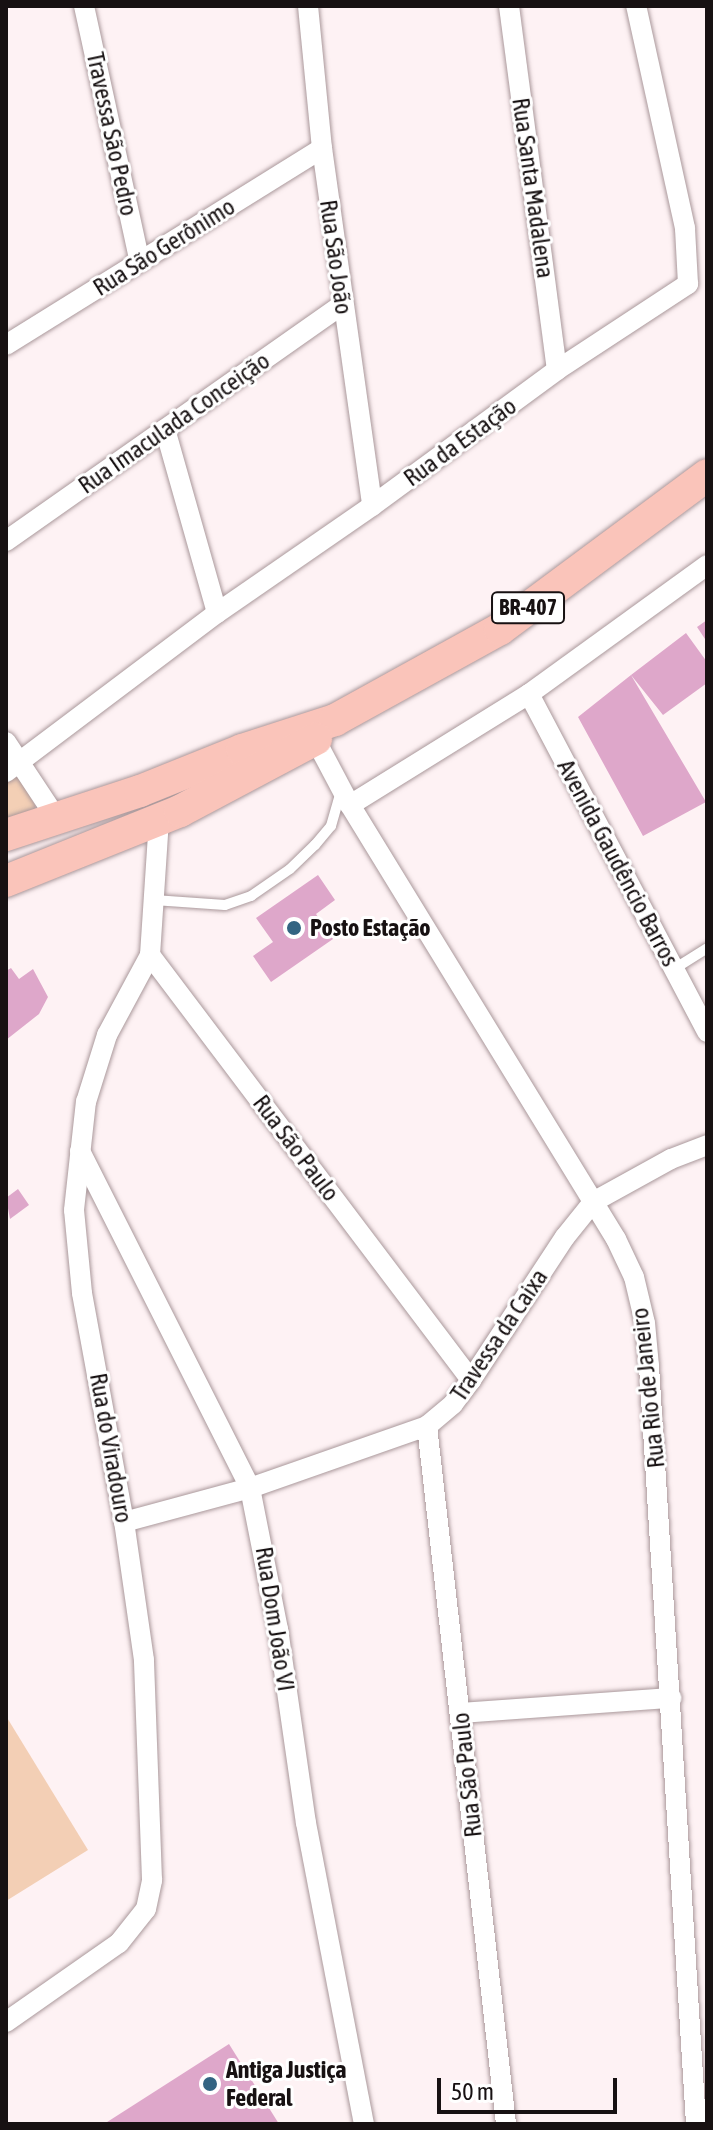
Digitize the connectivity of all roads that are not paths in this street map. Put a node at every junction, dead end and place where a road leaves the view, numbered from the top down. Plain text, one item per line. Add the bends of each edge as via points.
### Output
1 (84, 6) edge
2 (308, 6) edge
3 (509, 6) edge
4 (636, 6) edge
5 (322, 148) junction
6 (140, 262) junction
7 (342, 305) junction
8 (6, 345) edge
9 (557, 370) junction
10 (165, 429) junction
11 (707, 475) edge
12 (372, 506) junction
13 (6, 541) edge
14 (707, 565) edge
15 (217, 613) junction
16 (529, 694) junction
17 (325, 729) junction
18 (6, 742) edge
19 (13, 767) edge
20 (340, 783) junction
21 (350, 805) junction
22 (57, 819) junction
23 (159, 819) junction
24 (6, 835) edge
25 (6, 881) edge
26 (154, 900) junction
27 (707, 948) edge
28 (150, 955) junction
29 (674, 969) junction
30 (707, 1032) edge
31 (707, 1145) edge
32 (79, 1149) junction
33 (593, 1202) junction
34 (471, 1380) junction
35 (427, 1426) junction
36 (250, 1488) junction
37 (124, 1522) junction
38 (671, 1698) junction
39 (460, 1713) junction
40 (6, 2022) edge
41 (364, 2124) edge
42 (506, 2124) edge
43 (696, 2124) edge

1 - 6 street, Travessa São Pedro
2 - 5 street, Rua São João
3 - 9 street, Rua Santa Madalena
4 - 9 street, Rua da Estação via 685,228 688,284
5 - 6 street, Rua São Gerônimo
5 - 7 street, Rua São João
6 - 8 street, Rua São Gerônimo
7 - 10 street, Rua Imaculada Conceição
7 - 12 street, Rua São João
9 - 12 street, Rua da Estação
10 - 13 street, Rua Imaculada Conceição
10 - 15 street
11 - 17 highway, BR-407 via 500,629
12 - 15 street, Rua da Estação
14 - 16 street
15 - 19 street, Rua da Estação
16 - 21 street
16 - 29 street, Avenida Gaudêncio Barros
17 - 20 street, Rua Rio de Janeiro
17 - 22 highway, BR-407 via 302,728
17 - 23 highway, BR-407 via 247,777
18 - 19 street
19 - 22 street
20 - 21 street, Rua Rio de Janeiro
20 - 26 lane via 331,826 290,869 251,896 225,905
21 - 33 street, Rua Rio de Janeiro
22 - 24 highway, BR-407
23 - 25 highway, BR-407
23 - 26 street, Rua do Viradouro
26 - 28 street, Rua do Viradouro
27 - 29 lane
28 - 32 street, Rua do Viradouro via 107,1035 86,1102
28 - 34 street, Rua São Paulo
29 - 30 street, Avenida Gaudêncio Barros
31 - 33 street, Travessa da Caixa
32 - 36 street, Rua Dom João VI
32 - 37 street, Rua do Viradouro via 74,1210 82,1293
33 - 34 street, Travessa da Caixa
33 - 38 street, Rua Rio de Janeiro via 634,1277 645,1323
34 - 35 street, Travessa da Caixa
35 - 36 street, Travessa da Caixa
35 - 39 street, Rua São Paulo
36 - 37 street, Travessa da Caixa
36 - 41 street, Rua Dom João VI
37 - 40 street, Rua do Viradouro via 144,1660 153,1829 146,1909 119,1943
38 - 39 street
38 - 43 street, Rua Rio de Janeiro
39 - 42 street, Rua São Paulo

